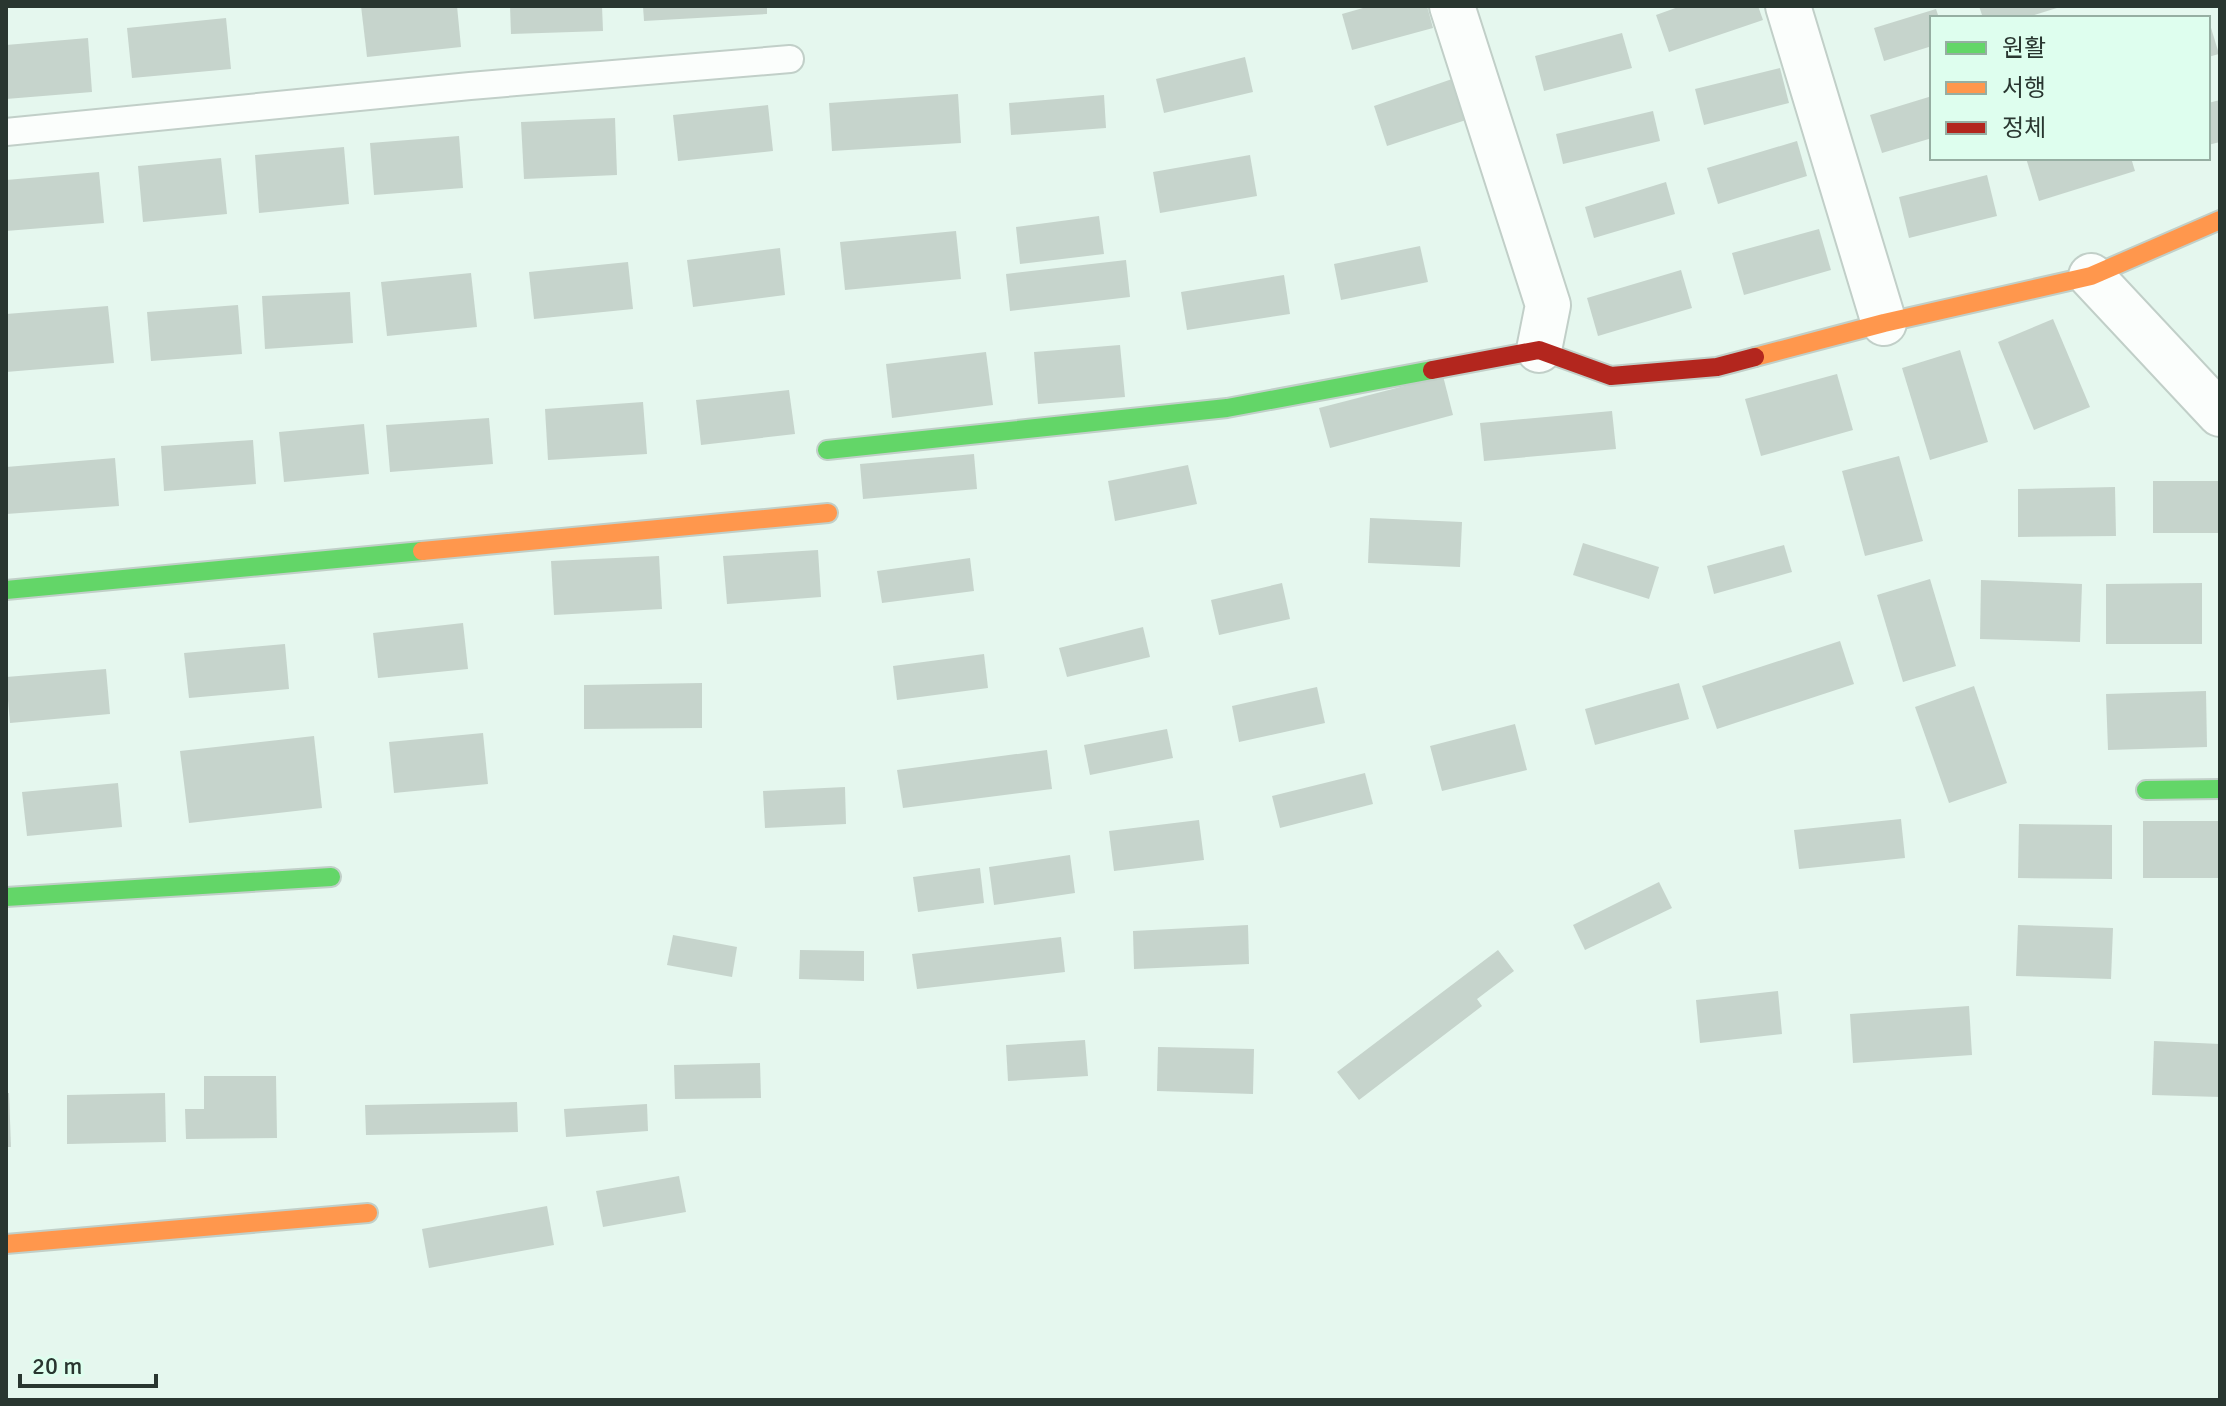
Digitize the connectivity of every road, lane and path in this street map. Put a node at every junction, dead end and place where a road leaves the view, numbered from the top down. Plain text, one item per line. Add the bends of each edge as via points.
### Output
1 (1452, 6) edge
2 (1788, 6) edge
3 (790, 59) dead end
4 (6, 132) edge
5 (2220, 220) edge
6 (2091, 276) junction
7 (1884, 323) junction
8 (1539, 350) junction
9 (2220, 414) edge
10 (827, 450) dead end
11 (828, 513) dead end
12 (6, 590) edge
13 (2220, 789) edge
14 (2146, 790) dead end
15 (331, 877) dead end
16 (6, 897) edge
17 (368, 1213) dead end
18 (6, 1244) edge

1 - 8 street via 1548,305
2 - 7 street
3 - 4 lane
5 - 6 street
6 - 7 street
6 - 9 street
7 - 8 street via 1717,367 1611,376
8 - 10 street via 1227,408
11 - 12 street
13 - 14 street
15 - 16 street
17 - 18 street

